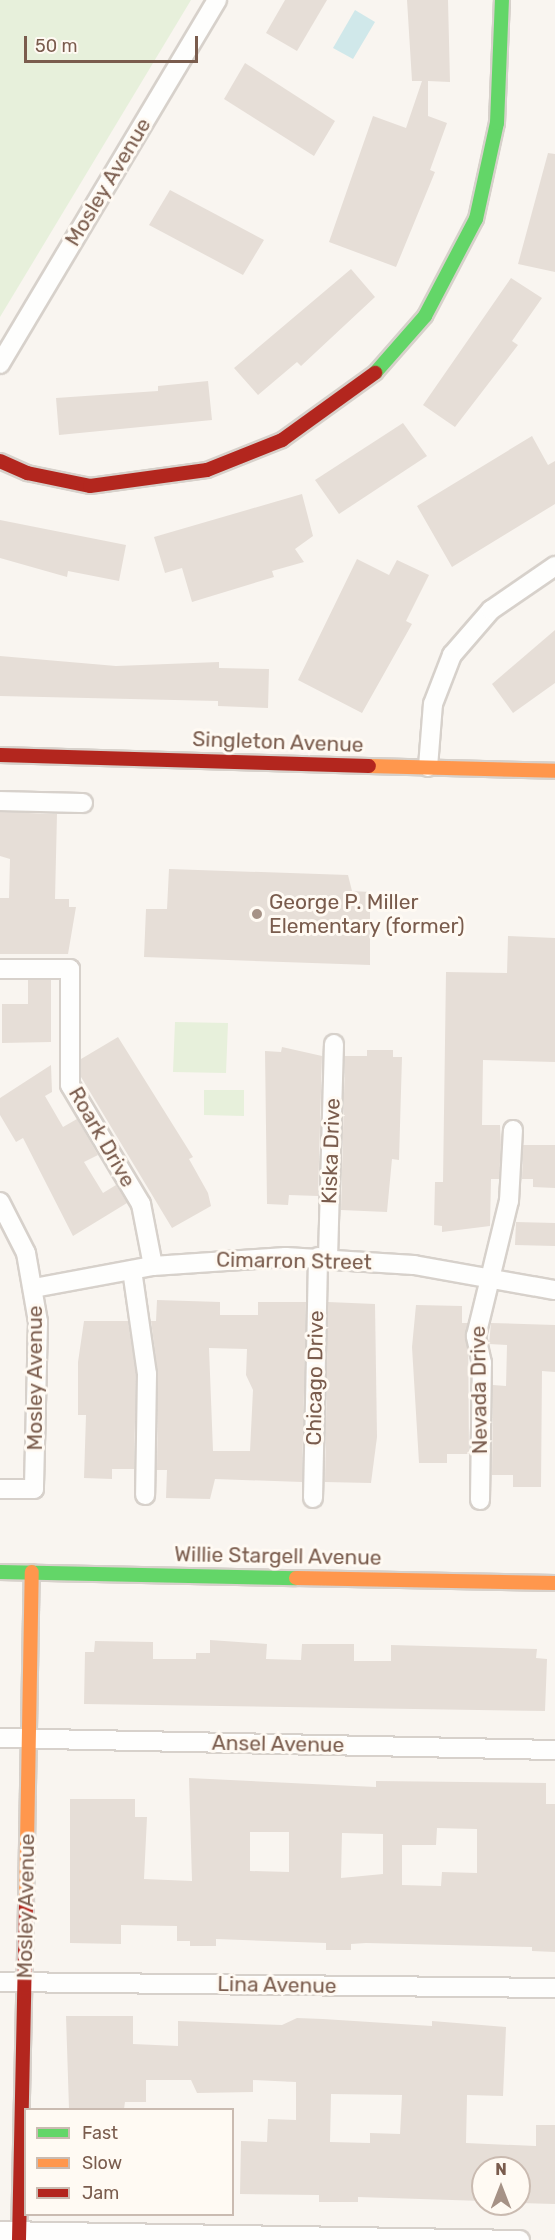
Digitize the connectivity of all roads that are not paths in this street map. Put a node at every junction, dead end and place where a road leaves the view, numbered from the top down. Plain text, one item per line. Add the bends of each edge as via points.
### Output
1 (217, 0) edge
2 (502, 0) edge
3 (0, 364) edge
4 (0, 461) edge
5 (555, 566) edge
6 (0, 754) edge
7 (428, 767) junction
8 (555, 771) edge
9 (0, 801) edge
10 (83, 803) dead end
11 (0, 969) edge
12 (334, 1044) dead end
13 (513, 1130) dead end
14 (0, 1202) edge
15 (323, 1258) junction
16 (153, 1266) junction
17 (132, 1270) junction
18 (488, 1281) junction
19 (34, 1288) junction
20 (555, 1290) edge
21 (0, 1489) edge
22 (145, 1495) dead end
23 (313, 1498) dead end
24 (480, 1500) dead end
25 (0, 1572) edge
26 (32, 1572) junction
27 (555, 1583) edge
28 (0, 1738) edge
29 (28, 1739) junction
30 (555, 1750) edge
31 (0, 1982) edge
32 (25, 1982) junction
33 (555, 1988) edge
34 (0, 2231) edge
35 (19, 2235) edge
36 (520, 2240) edge

1 - 3 street, Mosley Avenue
2 - 4 street via 497,123 476,219 424,316 374,374 282,440 207,470 90,486 27,473
5 - 7 street via 491,610 452,655 433,704
6 - 7 street, Singleton Avenue
7 - 8 street, Singleton Avenue
9 - 10 street
11 - 16 street, Roark Drive via 70,969 68,1079 141,1204
12 - 15 street, Kiska Drive
13 - 18 street, Nevada Drive via 509,1201
14 - 19 street, Mosley Avenue via 26,1253
15 - 16 street, Cimarron Street
15 - 18 street, Cimarron Street via 414,1265
15 - 23 street, Chicago Drive
16 - 17 street, Cimarron Street
17 - 19 street, Cimarron Street
17 - 22 street via 147,1374
18 - 20 street, Cimarron Street
18 - 24 street, Nevada Drive via 476,1336 482,1363
19 - 21 street, Mosley Avenue via 38,1322 34,1489
25 - 26 street, Willie Stargell Avenue
26 - 27 street, Willie Stargell Avenue
26 - 29 street, Mosley Avenue
28 - 29 street, Ansel Avenue
29 - 30 street, Ansel Avenue
29 - 32 street, Mosley Avenue
31 - 32 street, Lina Avenue
32 - 33 street, Lina Avenue
32 - 35 street, Mosley Avenue
34 - 35 street
35 - 36 street

